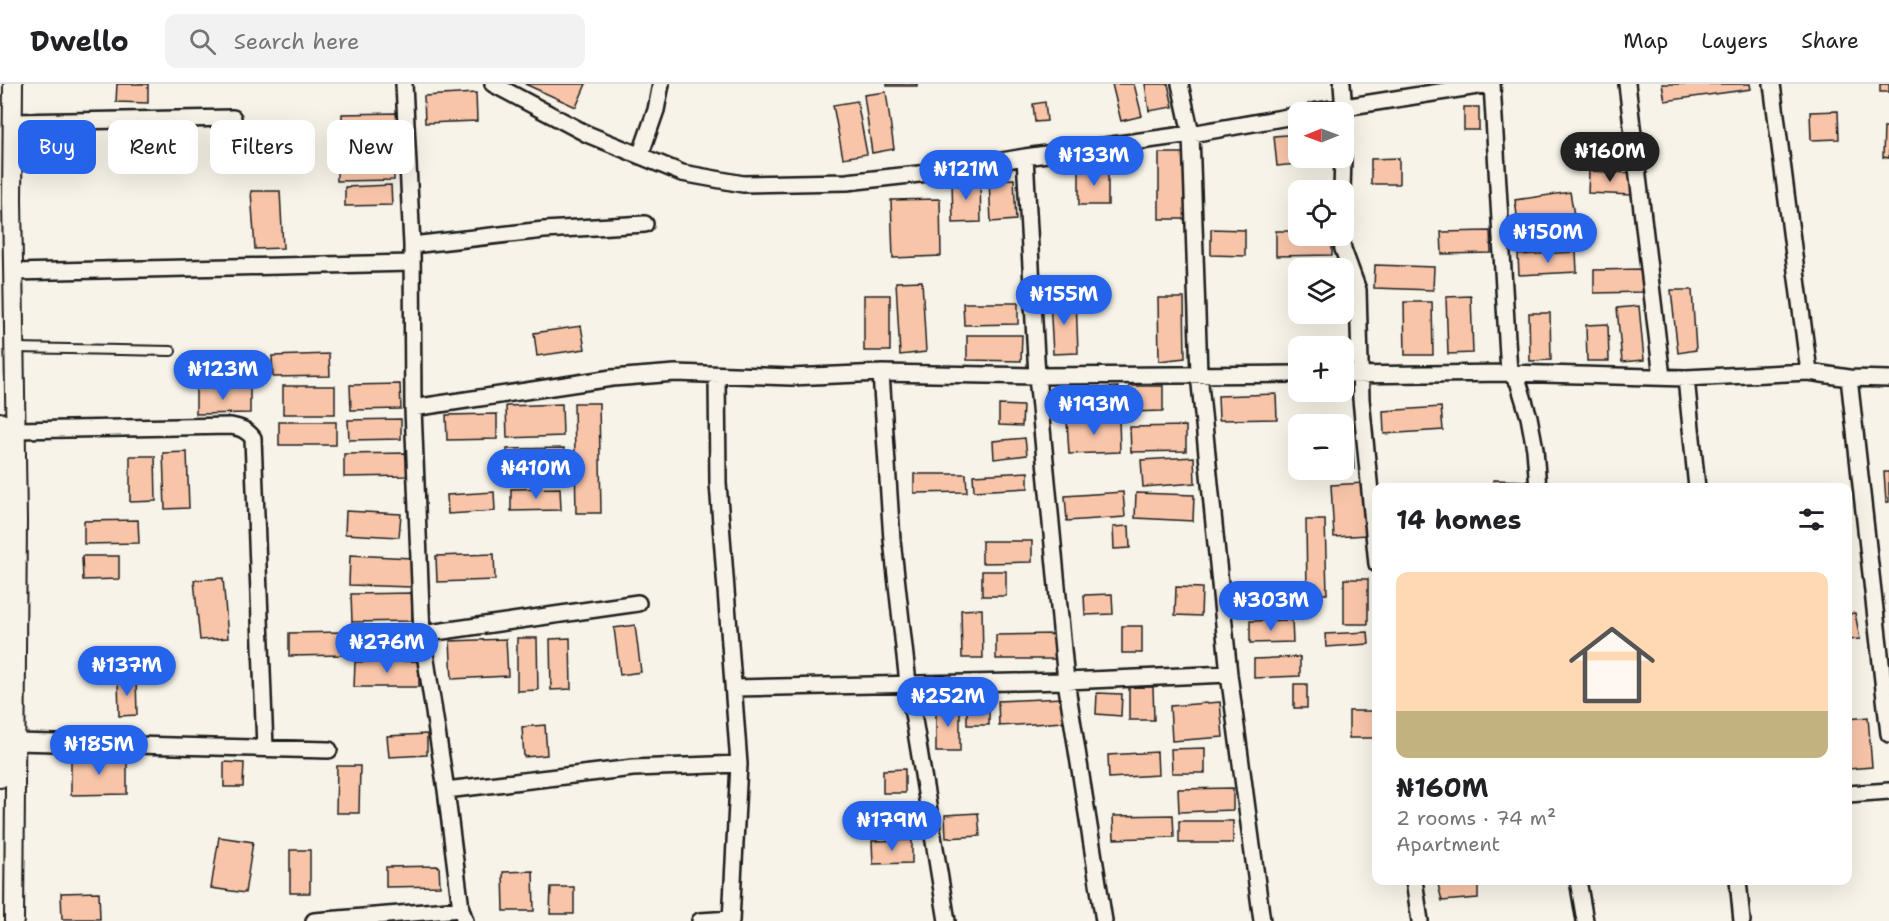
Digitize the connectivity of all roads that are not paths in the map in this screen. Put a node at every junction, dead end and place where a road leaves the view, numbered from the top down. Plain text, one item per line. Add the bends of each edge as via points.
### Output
1 (13, 84) edge
2 (404, 84) edge
3 (493, 84) edge
4 (661, 84) edge
5 (1180, 84) edge
6 (1342, 84) edge
7 (1491, 84) edge
8 (1627, 84) edge
9 (1772, 84) edge
10 (1343, 102) edge
11 (1354, 108) edge
12 (1288, 117) edge
13 (232, 118) dead end
14 (13, 122) junction
15 (1191, 134) junction
16 (640, 156) junction
17 (1025, 157) junction
18 (645, 224) dead end
19 (412, 245) junction
20 (1343, 246) edge
21 (412, 262) junction
22 (13, 272) junction
23 (14, 348) junction
24 (171, 351) dead end
25 (1809, 372) junction
26 (881, 373) junction
27 (1509, 373) junction
28 (1199, 374) junction
29 (1288, 374) edge
30 (717, 375) junction
31 (1354, 375) edge
32 (1360, 375) junction
33 (1037, 376) junction
34 (1662, 377) junction
35 (1686, 378) junction
36 (1849, 378) junction
37 (1889, 379) edge
38 (413, 408) junction
39 (8, 426) edge
40 (1538, 483) edge
41 (1696, 483) edge
42 (1, 502) edge
43 (1372, 516) edge
44 (638, 603) dead end
45 (422, 634) junction
46 (1229, 674) junction
47 (1066, 681) junction
48 (908, 683) junction
49 (734, 688) junction
50 (1889, 734) edge
51 (5, 742) edge
52 (265, 748) junction
53 (329, 750) dead end
54 (739, 764) junction
55 (0, 778) edge
56 (446, 790) junction
57 (1889, 791) edge
58 (1852, 794) edge
59 (1415, 885) edge
60 (1579, 885) edge
61 (1738, 885) edge
62 (463, 915) edge
63 (731, 920) edge
64 (14, 921) edge
65 (314, 921) edge
66 (700, 921) edge
67 (947, 921) edge
68 (1104, 921) edge
69 (1262, 921) edge
70 (1420, 921) edge
71 (1585, 921) edge
72 (1742, 921) edge

1 - 14 street
2 - 19 street
3 - 16 street via 587,134
4 - 16 street
5 - 15 street
6 - 10 street
7 - 11 street
7 - 27 street
8 - 34 street
9 - 25 street
12 - 15 street
13 - 14 street
14 - 22 street
15 - 17 street
15 - 28 street
16 - 17 street via 682,172 743,184 847,182
17 - 33 street
18 - 19 street via 544,230
19 - 21 street
20 - 32 street via 1358,290
21 - 22 street
21 - 38 street
22 - 23 street
23 - 24 lane
23 - 39 street
25 - 35 street
25 - 36 street
26 - 30 street
26 - 33 street
26 - 48 street via 892,540
27 - 32 street
27 - 34 street
27 - 40 street via 1518,381 1529,417
28 - 29 street
28 - 33 street
28 - 46 street
30 - 38 street via 675,373 612,378
30 - 49 street via 718,483
31 - 32 street
32 - 43 street
33 - 47 street
34 - 35 street
35 - 41 street
36 - 37 street
36 - 50 street
38 - 45 street
39 - 42 street
39 - 51 street via 17,520
39 - 52 street via 231,426 253,438
42 - 51 street
44 - 45 street
45 - 56 street
46 - 47 street
46 - 69 street
47 - 48 street
47 - 68 street
48 - 49 street
48 - 67 street
49 - 54 street
51 - 52 street
51 - 55 street
51 - 64 street
52 - 53 street
54 - 56 street via 633,768
54 - 63 street
56 - 62 street
57 - 58 street
59 - 70 street
60 - 71 street
61 - 72 street
62 - 65 street
63 - 66 street

